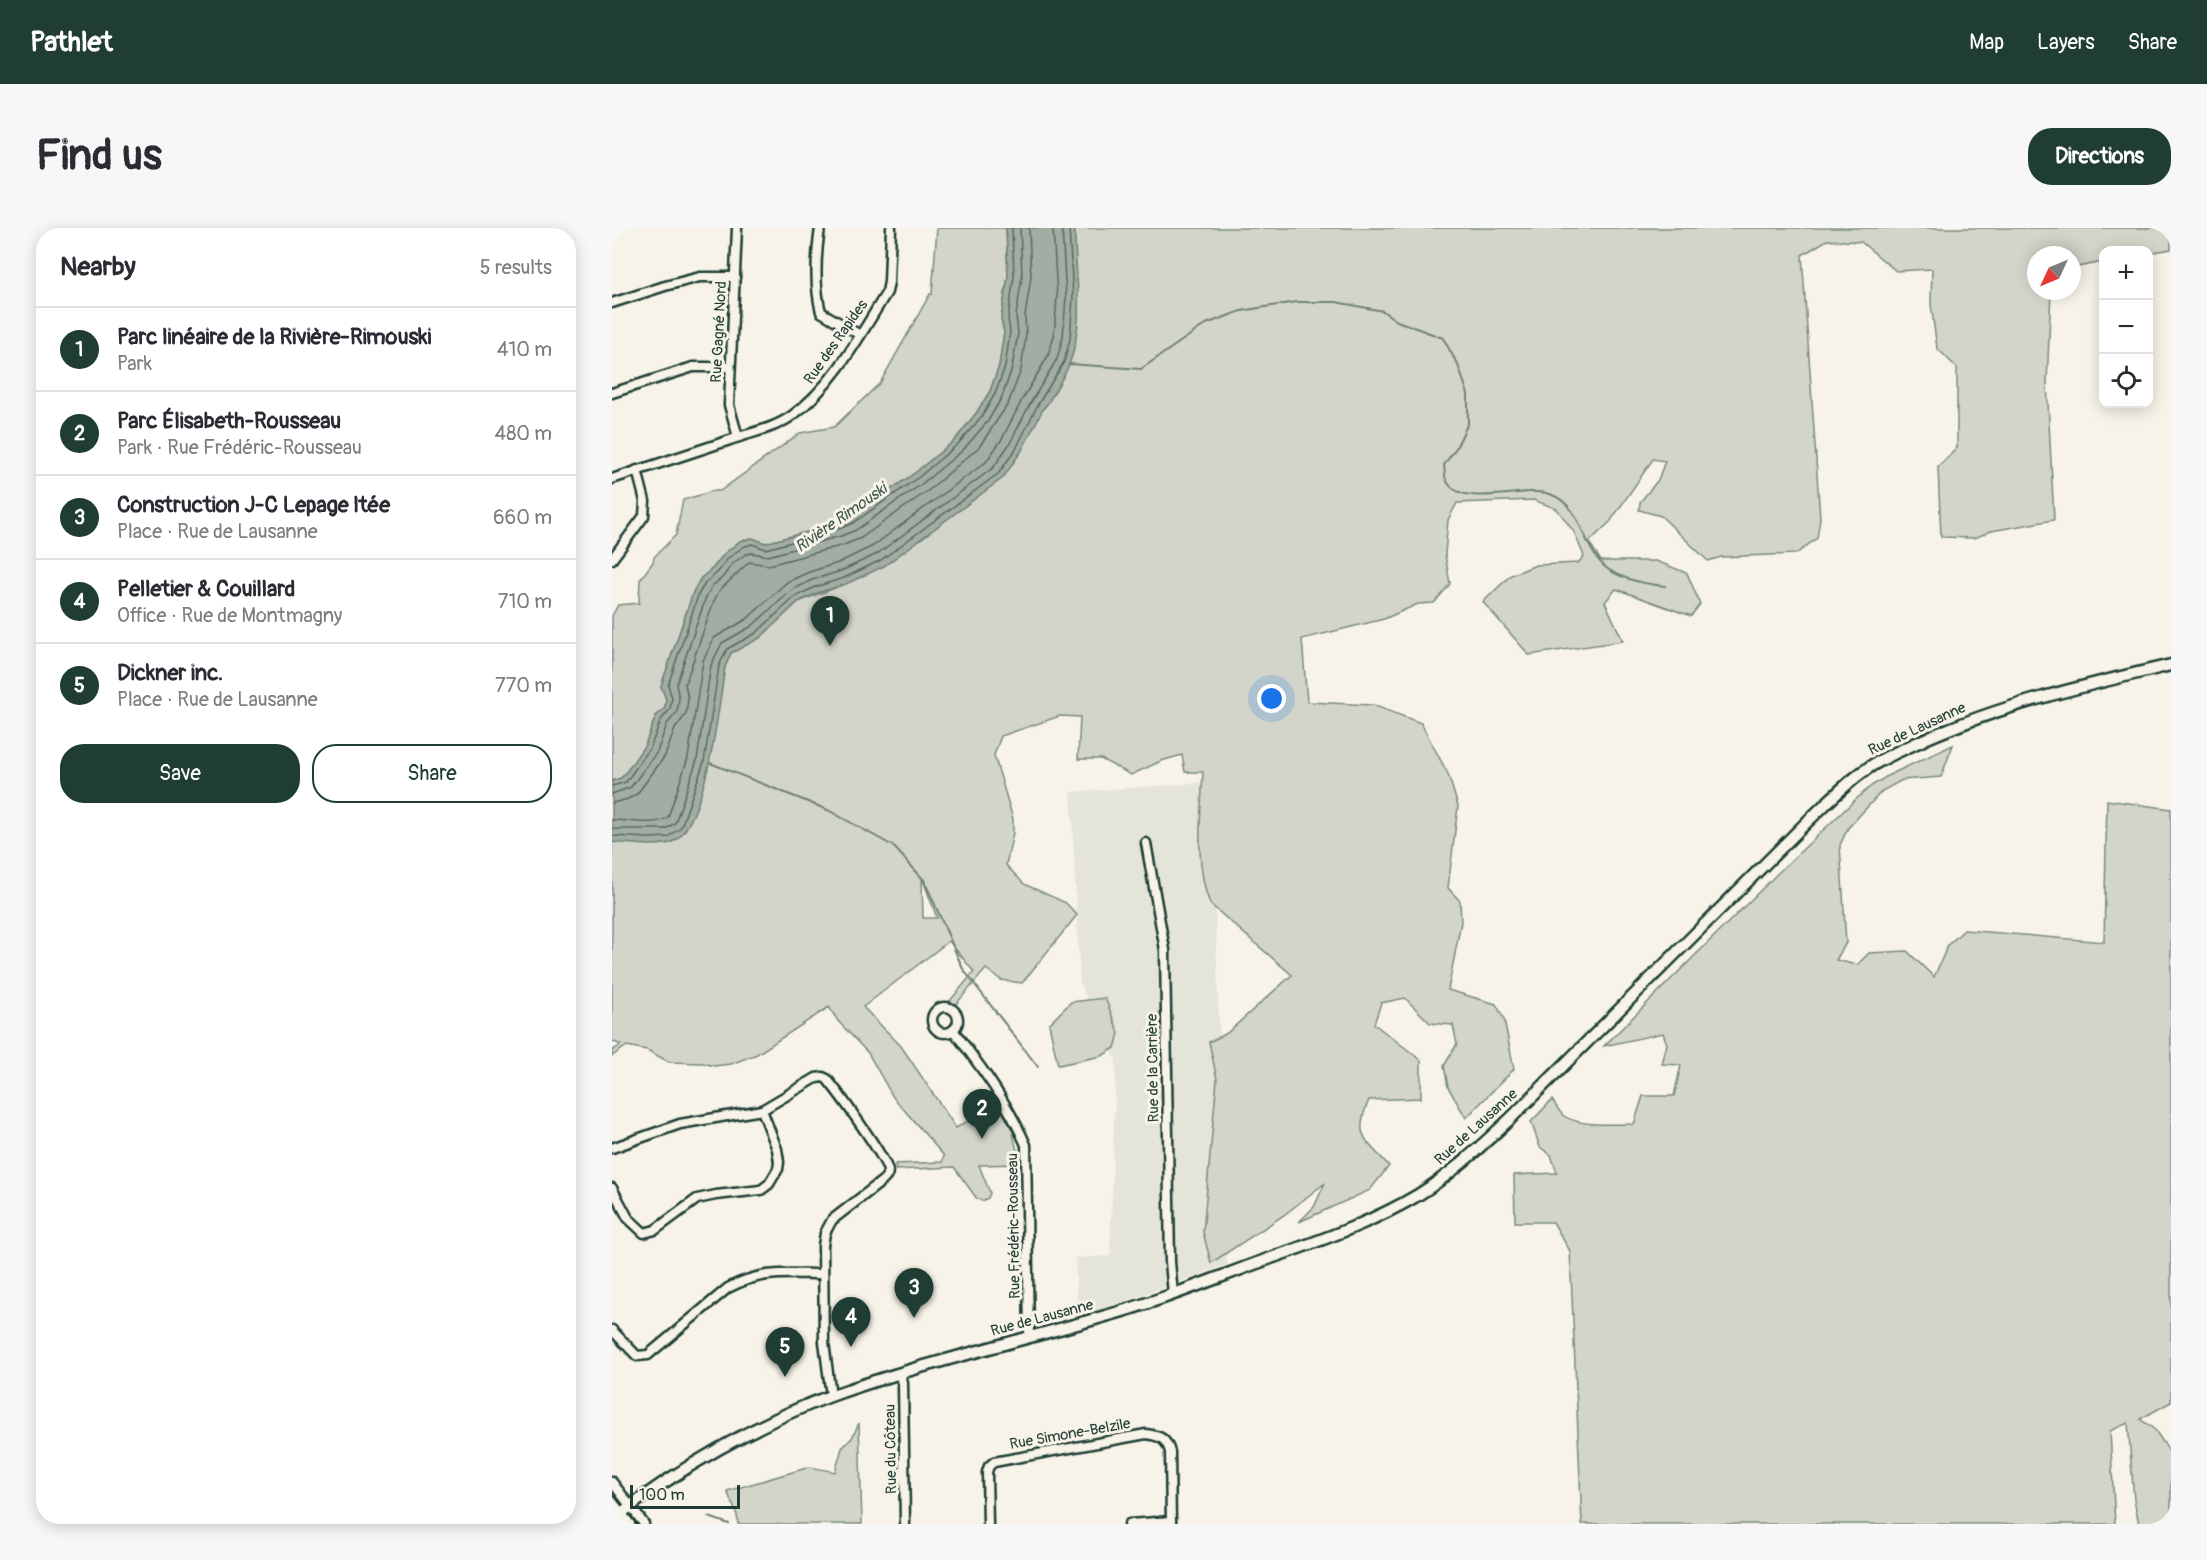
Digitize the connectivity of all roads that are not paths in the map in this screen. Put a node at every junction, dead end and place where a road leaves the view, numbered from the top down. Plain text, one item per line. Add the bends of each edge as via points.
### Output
1 (737, 228) edge
2 (820, 228) edge
3 (891, 228) edge
4 (735, 277) junction
5 (612, 303) edge
6 (860, 335) junction
7 (729, 367) junction
8 (612, 393) edge
9 (738, 437) junction
10 (637, 470) junction
11 (612, 479) edge
12 (612, 560) edge
13 (2171, 665) edge
14 (1146, 843) dead end
15 (953, 1030) dead end
16 (762, 1110) junction
17 (612, 1148) edge
18 (612, 1188) edge
19 (824, 1274) junction
20 (1173, 1294) junction
21 (612, 1330) edge
22 (1029, 1336) junction
23 (900, 1373) junction
24 (831, 1396) junction
25 (612, 1482) edge
26 (612, 1501) edge
27 (621, 1513) edge
28 (1171, 1523) edge
29 (630, 1524) edge
30 (644, 1524) edge
31 (906, 1524) edge
32 (988, 1524) edge
33 (1129, 1524) edge

1 - 4 street, Rue Gagné Nord
2 - 6 street via 817,297 821,312
3 - 6 street, Rue des Rapides via 889,282
4 - 5 street via 700,277
4 - 7 street, Rue Gagné Nord
6 - 9 street, Rue des Rapides via 839,367 803,408 771,428
7 - 8 street via 693,368
7 - 9 street, Rue Gagné Nord via 729,405
9 - 10 street, Rue des Rapides
10 - 11 street, Rue des Rapides
10 - 12 street via 645,501 644,516
13 - 20 street, Rue de Lausanne via 2050,694 1962,723 1866,770 1840,790 1467,1159 1419,1194 1375,1218
14 - 20 street, Rue de la Carrière via 1165,950
15 - 22 street, Rue Frédéric-Rousseau via 1015,1118 1026,1145
16 - 17 street via 680,1124
16 - 18 street via 779,1162 769,1184 761,1190 697,1199 655,1230 644,1233 628,1218
16 - 19 street via 823,1077 886,1166 887,1177 832,1220 824,1239
19 - 21 street via 773,1273 743,1280 643,1357 637,1356
19 - 24 street via 824,1342
20 - 22 street, Rue de Lausanne
22 - 23 street, Rue de Lausanne
23 - 24 street, Rue de Lausanne
23 - 31 street, Rue du Côteau
24 - 27 street, Rue de Lausanne via 747,1433
25 - 27 street
26 - 27 street
27 - 29 street
27 - 30 street
28 - 32 street, Rue Simone-Belzile via 1170,1452 1158,1436 1146,1434 994,1462 987,1472
28 - 33 street

